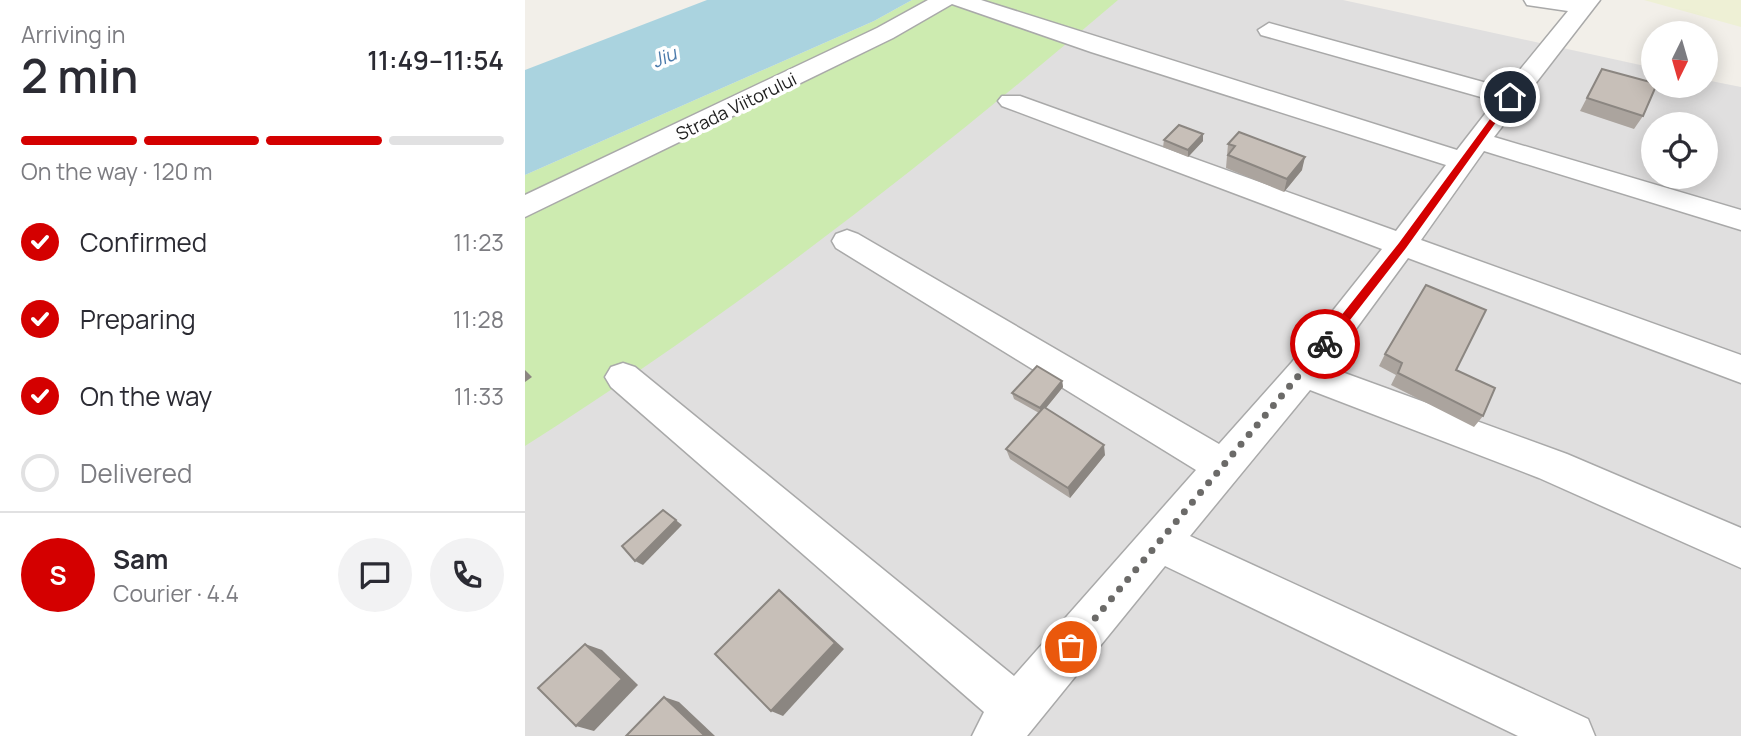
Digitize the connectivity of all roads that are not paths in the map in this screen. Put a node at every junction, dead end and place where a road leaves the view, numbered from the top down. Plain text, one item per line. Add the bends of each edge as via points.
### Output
1 (944, 0) edge
2 (960, 0) edge
3 (1535, 0) edge
4 (1586, 4) edge
5 (1269, 30) dead end
6 (1510, 97) junction
7 (1011, 101) dead end
8 (1470, 150) junction
9 (525, 207) edge
10 (1741, 220) edge
11 (847, 241) dead end
12 (1402, 245) junction
13 (1741, 369) edge
14 (1303, 373) junction
15 (623, 377) dead end
16 (1223, 466) junction
17 (1160, 543) junction
18 (1741, 548) edge
19 (1006, 723) edge
20 (1571, 736) edge

1 - 9 street, Strada Viitorului via 861,45
2 - 8 street via 1099,47
3 - 4 street
4 - 6 street
5 - 6 street
6 - 8 street
7 - 12 street
8 - 10 street
8 - 12 street
11 - 16 street
12 - 13 street
12 - 14 street
14 - 16 street
14 - 18 street via 1553,466
15 - 19 street
16 - 17 street
17 - 19 street
17 - 20 street

